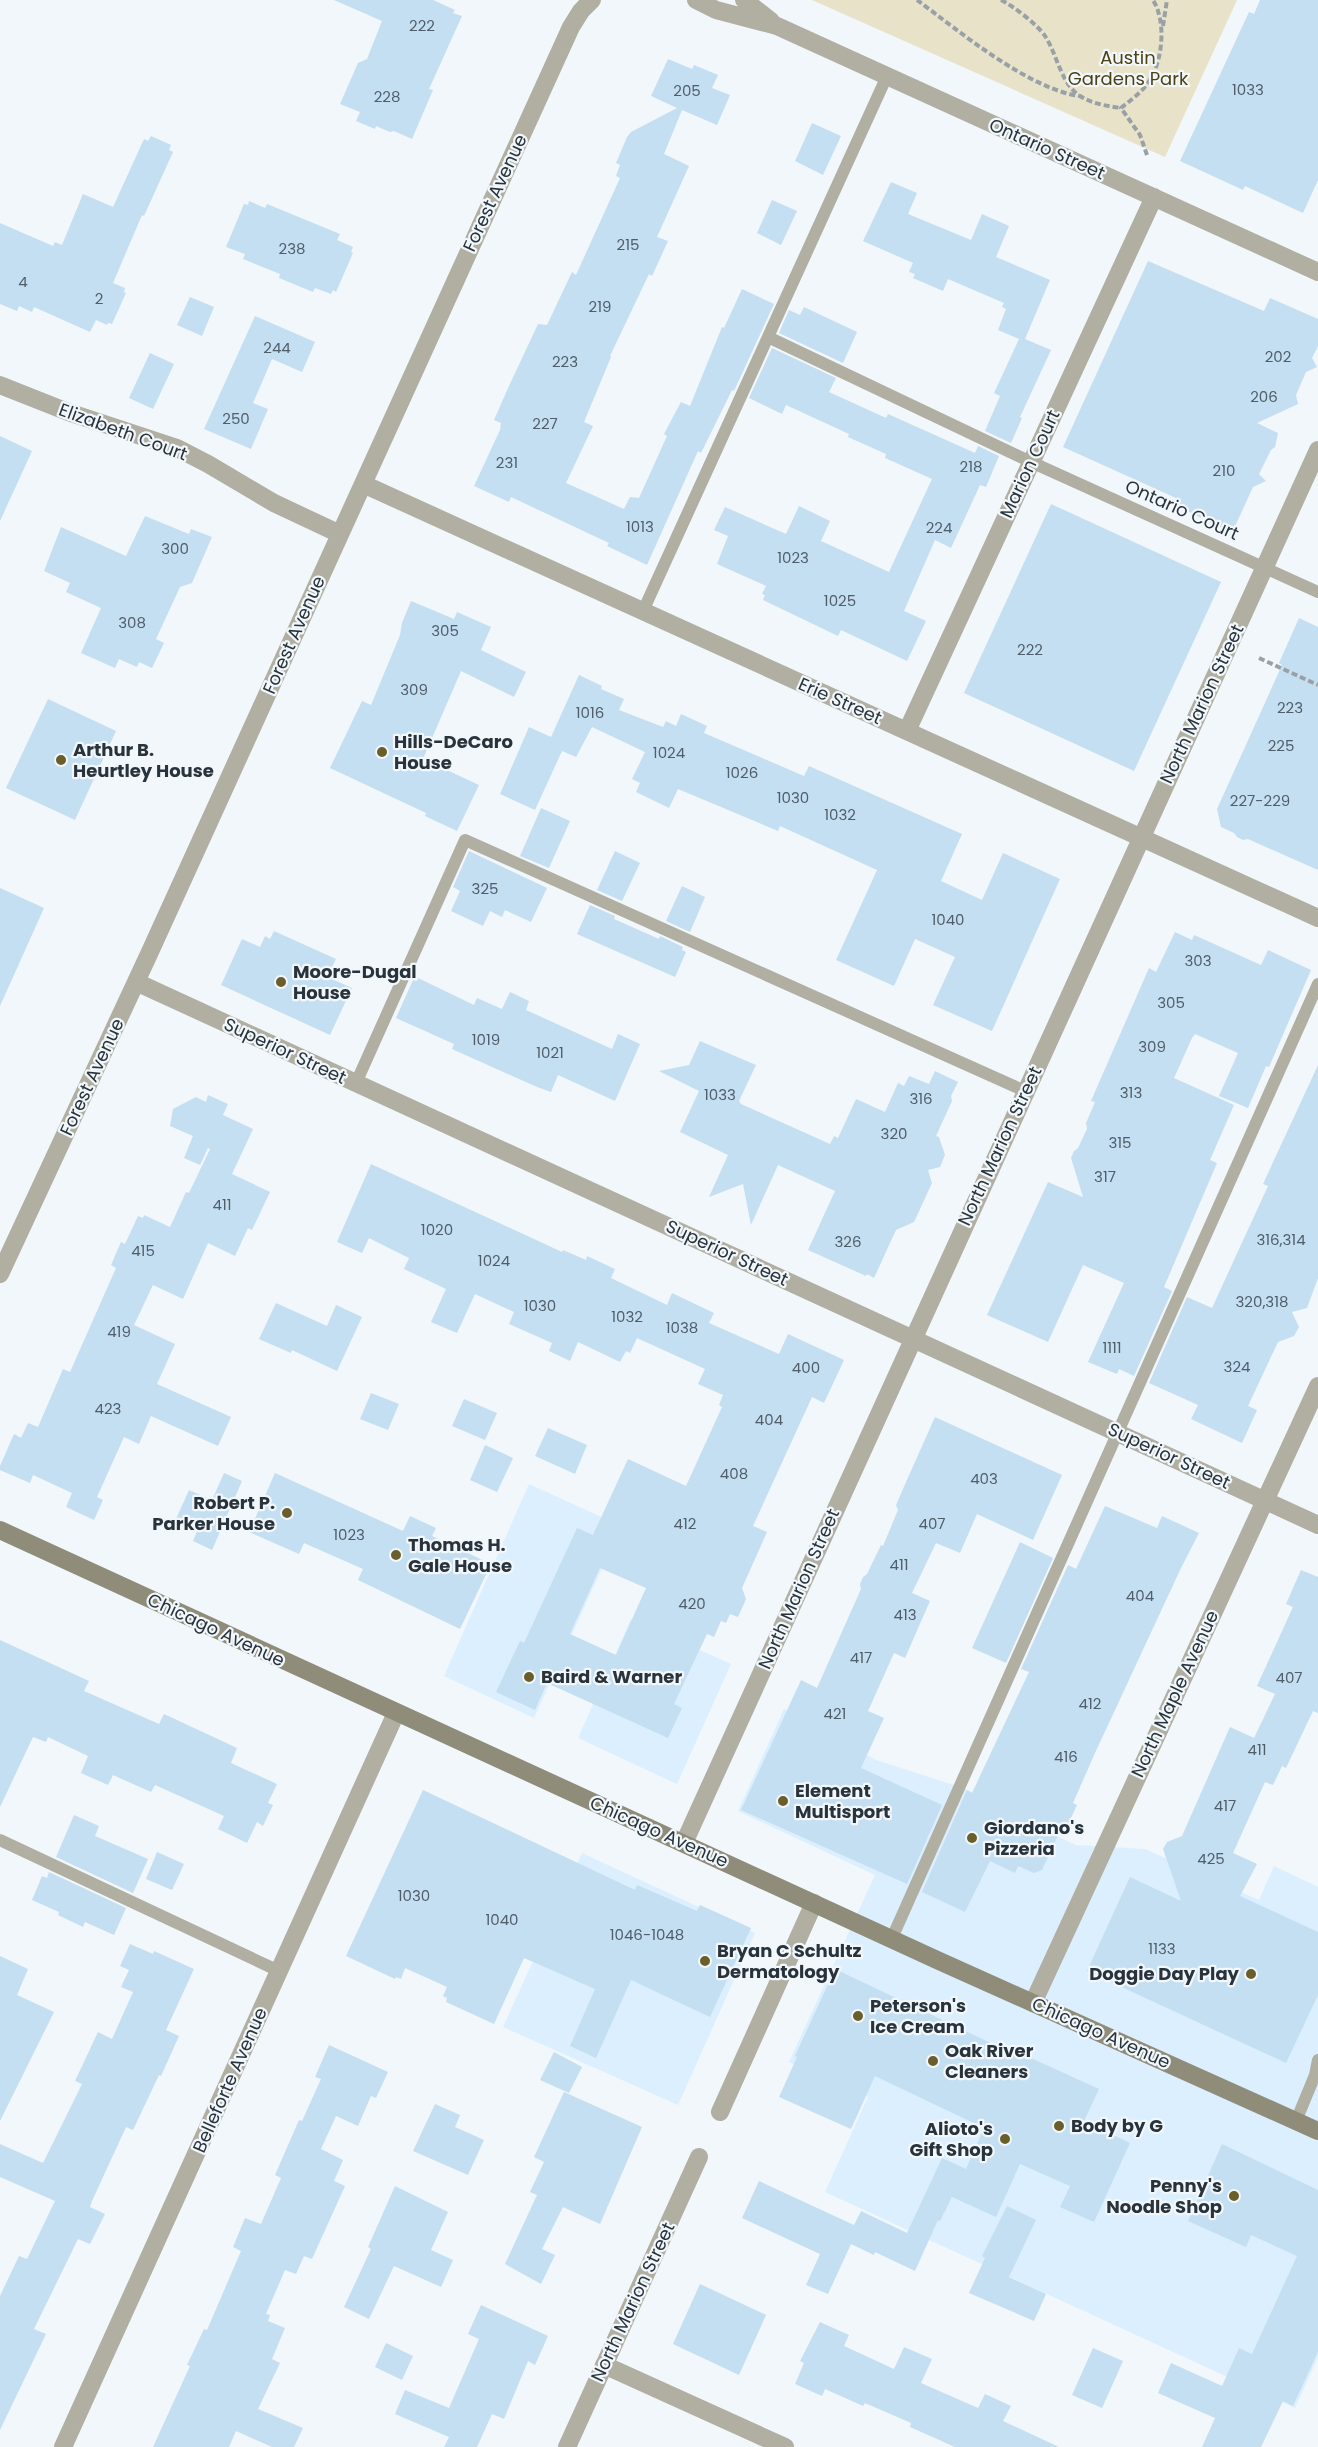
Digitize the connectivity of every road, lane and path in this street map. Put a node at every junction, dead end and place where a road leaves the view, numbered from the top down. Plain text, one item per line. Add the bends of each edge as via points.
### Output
1 (592, 0) edge
2 (696, 0) edge
3 (744, 0) edge
4 (917, 0) edge
5 (1001, 0) edge
6 (1154, 0) edge
7 (1167, 0) edge
8 (777, 26) junction
9 (1162, 28) junction
10 (887, 76) junction
11 (1078, 96) junction
12 (1121, 108) junction
13 (1147, 155) dead end
14 (1154, 197) junction
15 (1318, 272) edge
16 (768, 337) junction
17 (0, 385) edge
18 (1318, 450) edge
19 (1031, 462) junction
20 (363, 484) junction
21 (340, 534) junction
22 (1264, 567) junction
23 (1318, 592) edge
24 (643, 611) junction
25 (1259, 658) dead end
26 (1318, 685) edge
27 (907, 731) junction
28 (1141, 837) junction
29 (1318, 918) edge
30 (136, 982) junction
31 (1318, 984) edge
32 (356, 1083) junction
33 (1025, 1091) junction
34 (0, 1274) edge
35 (912, 1338) junction
36 (1318, 1386) edge
37 (1118, 1432) junction
38 (1265, 1500) junction
39 (1318, 1525) edge
40 (0, 1530) edge
41 (396, 1713) junction
42 (0, 1840) edge
43 (684, 1843) junction
44 (814, 1903) junction
45 (892, 1938) junction
46 (279, 1971) junction
47 (1033, 2003) junction
48 (1318, 2060) edge
49 (1316, 2076) edge
50 (720, 2112) dead end
51 (1296, 2121) junction
52 (1318, 2131) edge
53 (699, 2157) dead end
54 (604, 2365) junction
55 (63, 2447) edge
56 (567, 2447) edge
57 (785, 2447) edge

1 - 20 street, Forest Avenue via 571,27
2 - 8 street, Ontario Street via 716,10
3 - 8 street, Ontario Street
4 - 11 path via 1004,62
5 - 11 path via 1044,35
6 - 9 path
7 - 9 path
8 - 10 street, Ontario Street
9 - 12 path via 1152,77
10 - 14 street, Ontario Street
10 - 16 lane
11 - 12 path
12 - 13 path via 1140,135
14 - 15 street, Ontario Street
14 - 19 street, Marion Court
16 - 19 lane, Ontario Court
16 - 24 lane
17 - 21 street, Elizabeth Court via 177,448 274,503
18 - 22 street, North Marion Street
19 - 22 lane, Ontario Court
19 - 27 street, Marion Court
20 - 21 street, Forest Avenue
20 - 24 street, Erie Street
21 - 30 street, Forest Avenue
22 - 23 lane, Ontario Court
22 - 28 street, North Marion Street
24 - 27 street, Erie Street
25 - 26 path
27 - 28 street, Erie Street
28 - 29 street, Erie Street
28 - 33 street, North Marion Street
30 - 32 street, Superior Street
30 - 34 street, Forest Avenue
31 - 37 lane
32 - 33 lane via 465,840
32 - 35 street, Superior Street
33 - 35 street, North Marion Street
35 - 37 street, Superior Street
35 - 43 street, North Marion Street
36 - 38 street, North Maple Avenue
37 - 38 street, Superior Street
37 - 45 lane
38 - 39 street, Superior Street
38 - 47 street, North Maple Avenue
40 - 41 main road, Chicago Avenue
41 - 43 main road, Chicago Avenue
41 - 46 street, Belleforte Avenue
42 - 46 lane
43 - 44 main road, Chicago Avenue
44 - 45 main road, Chicago Avenue
44 - 50 street
45 - 47 main road, Chicago Avenue
46 - 55 street, Belleforte Avenue
47 - 51 main road, Chicago Avenue
48 - 49 lane
49 - 51 lane
51 - 52 main road, Chicago Avenue
53 - 54 street, North Marion Street
54 - 56 street, North Marion Street
54 - 57 street

